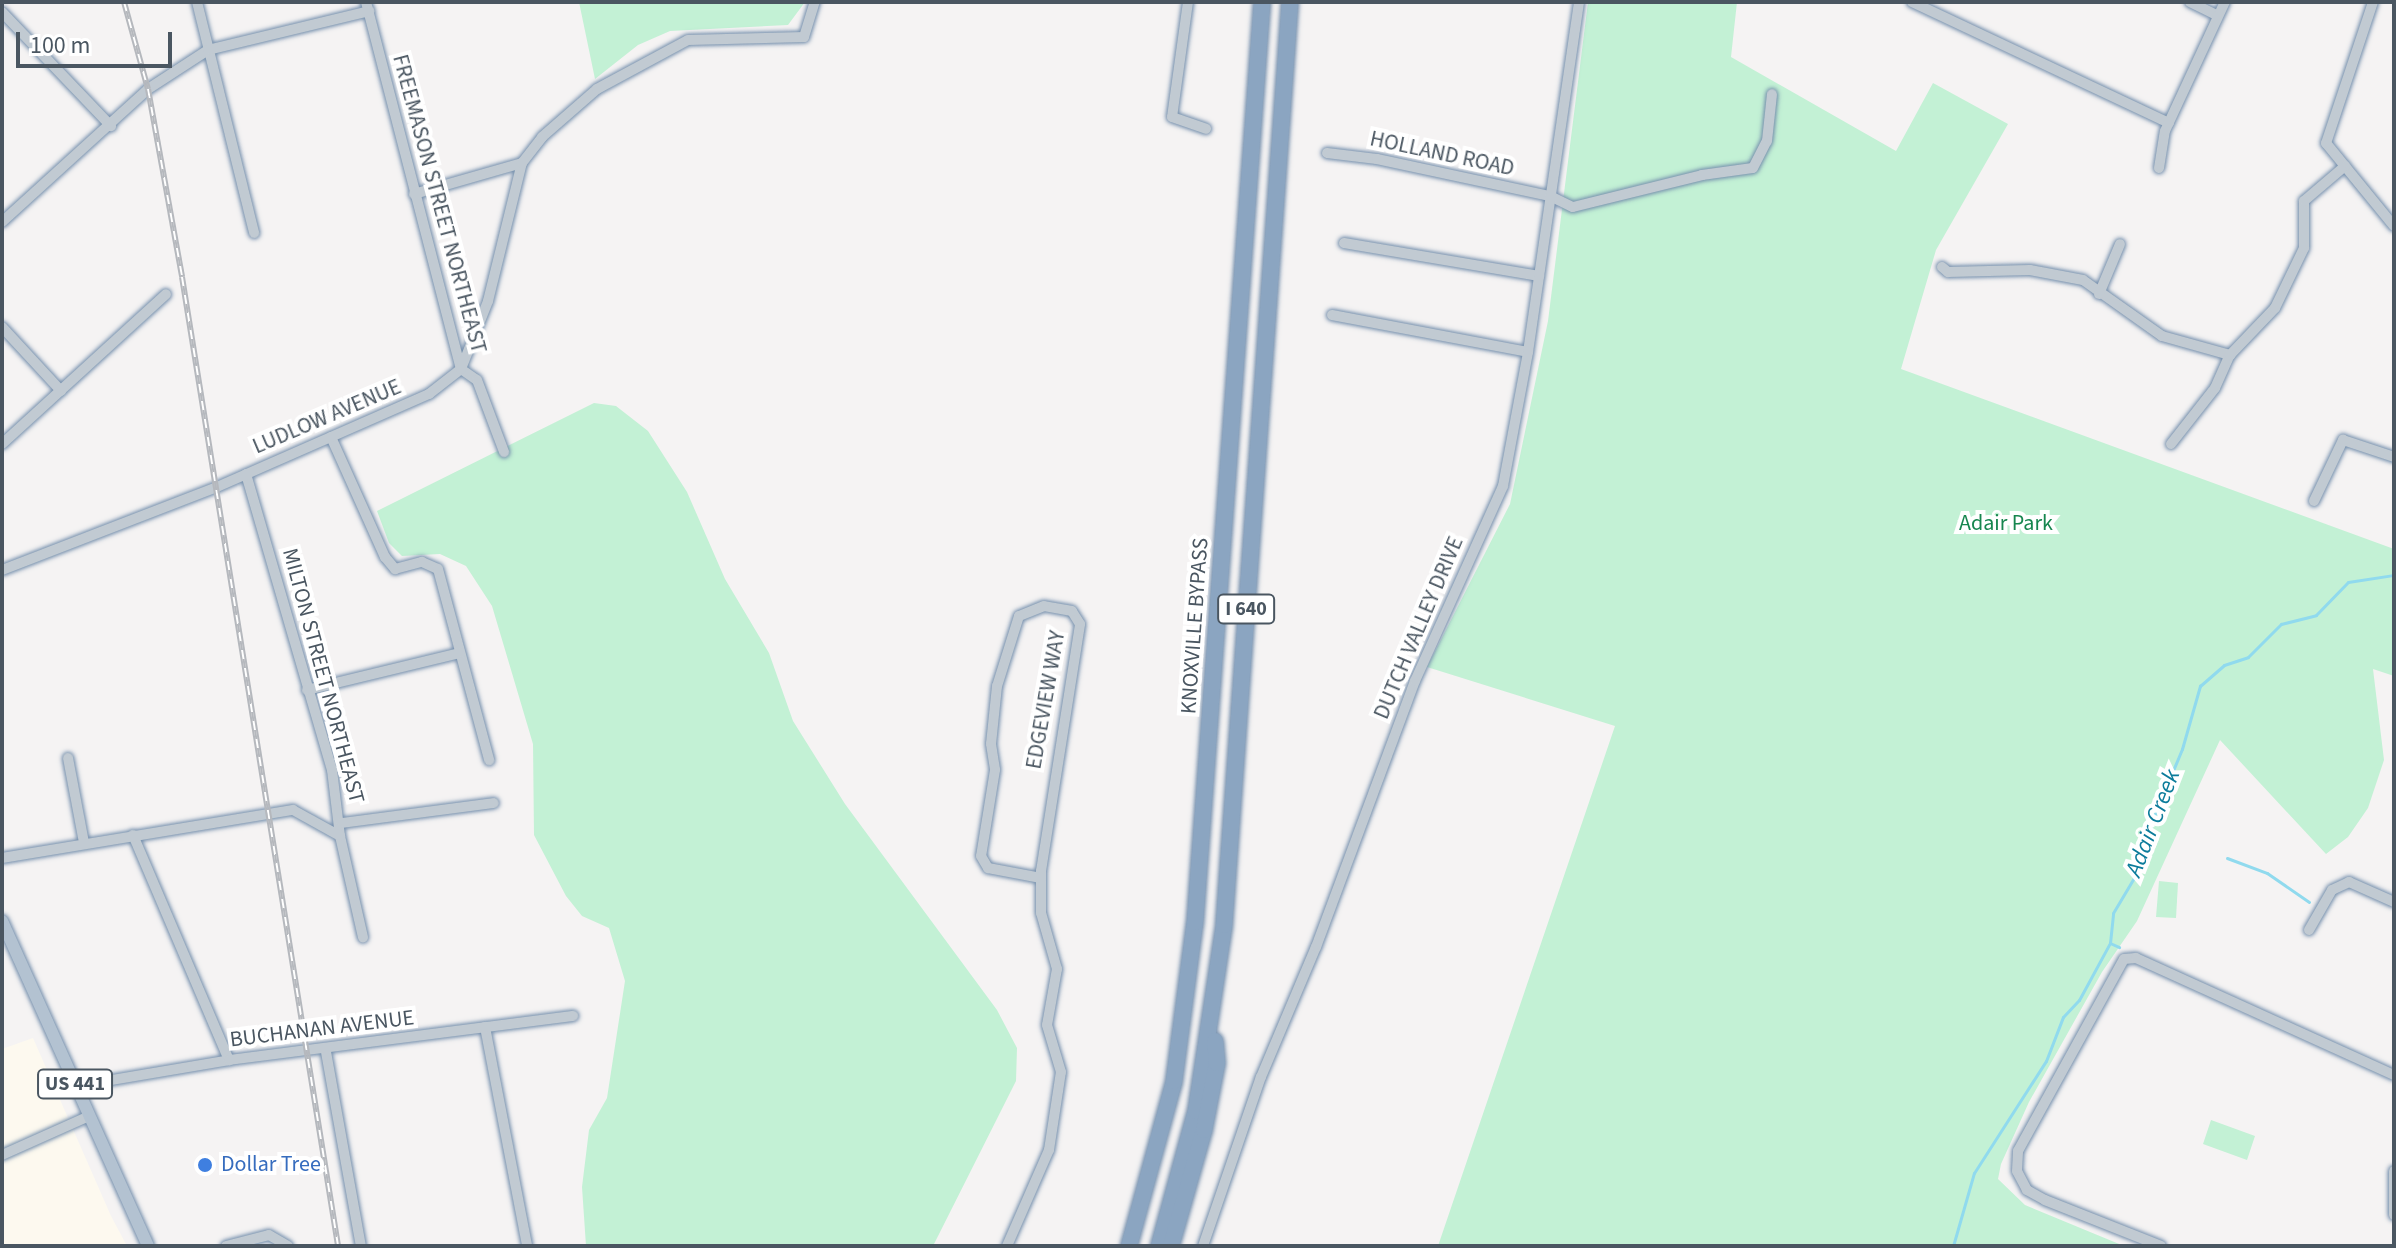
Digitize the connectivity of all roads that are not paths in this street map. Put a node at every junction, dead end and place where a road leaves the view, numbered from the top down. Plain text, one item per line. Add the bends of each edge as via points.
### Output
1 (197, 2) edge
2 (815, 2) edge
3 (1188, 2) edge
4 (1262, 2) edge
5 (1290, 2) edge
6 (1579, 2) edge
7 (1912, 2) edge
8 (2190, 2) edge
9 (2225, 2) edge
10 (2373, 2) edge
11 (367, 6) edge
12 (2, 12) edge
13 (2217, 15) junction
14 (208, 50) junction
15 (1772, 94) dead end
16 (2169, 123) junction
17 (111, 126) junction
18 (1206, 129) dead end
19 (1327, 153) dead end
20 (522, 163) junction
21 (2345, 166) junction
22 (2159, 168) dead end
23 (414, 194) junction
24 (1550, 196) junction
25 (2, 222) edge
26 (2394, 226) edge
27 (254, 233) dead end
28 (1344, 243) dead end
29 (2120, 244) dead end
30 (1942, 267) dead end
31 (1539, 276) junction
32 (166, 294) dead end
33 (2099, 294) junction
34 (1332, 315) dead end
35 (2, 327) edge
36 (1528, 352) junction
37 (2230, 355) junction
38 (461, 369) junction
39 (61, 391) junction
40 (331, 437) junction
41 (2, 444) edge
42 (2171, 444) dead end
43 (504, 452) dead end
44 (2394, 457) edge
45 (246, 474) junction
46 (2314, 501) dead end
47 (2, 570) edge
48 (460, 653) junction
49 (307, 690) junction
50 (68, 758) dead end
51 (489, 760) dead end
52 (494, 803) dead end
53 (342, 823) junction
54 (133, 835) junction
55 (340, 836) junction
56 (84, 843) junction
57 (2, 858) edge
58 (1041, 878) junction
59 (2394, 902) edge
60 (2, 921) edge
61 (2309, 930) dead end
62 (363, 937) dead end
63 (1213, 1012) junction
64 (573, 1016) dead end
65 (485, 1027) junction
66 (326, 1052) junction
67 (229, 1060) junction
68 (2394, 1075) edge
69 (76, 1086) junction
70 (89, 1116) junction
71 (2, 1155) edge
72 (2394, 1171) edge
73 (2393, 1199) edge
74 (2394, 1215) edge
75 (148, 1246) edge
76 (226, 1246) edge
77 (288, 1246) edge
78 (361, 1246) edge
79 (527, 1246) edge
80 (1007, 1246) edge
81 (1129, 1246) edge
82 (1159, 1246) edge
83 (1171, 1246) edge
84 (1203, 1246) edge
85 (2161, 1246) edge

1 - 14 street
2 - 20 street via 804,37 688,40 597,89 542,137
3 - 18 street via 1172,117
4 - 81 highway, KNOXVILLE BYPASS / I 640 via 1194,934 1171,1094
5 - 63 highway, I 640
6 - 24 street, DUTCH VALLEY DRIVE
7 - 16 street
8 - 13 street
9 - 13 street
10 - 21 street via 2326,143
11 - 14 street
11 - 23 street, FREEMASON STREET NORTHEAST
12 - 17 street
13 - 16 street
14 - 17 street via 148,89
14 - 27 street
15 - 24 street, HOLLAND ROAD via 1767,141 1753,168 1573,207
16 - 22 street
17 - 25 street
19 - 24 street, HOLLAND ROAD
20 - 23 street
20 - 38 street via 488,301
21 - 26 street
21 - 37 street via 2304,201 2304,248 2293,272 2275,308
23 - 38 street, FREEMASON STREET NORTHEAST
24 - 31 street, DUTCH VALLEY DRIVE
28 - 31 street
29 - 33 street
30 - 33 street via 1948,272 2030,270 2083,280
31 - 36 street, DUTCH VALLEY DRIVE
32 - 39 street
33 - 37 street via 2162,336
34 - 36 street
35 - 39 street
36 - 84 street, DUTCH VALLEY DRIVE via 1503,486 1415,681 1316,947 1261,1077
37 - 42 street via 2215,388
38 - 40 street, LUDLOW AVENUE via 429,394
38 - 43 street, FREEMASON STREET NORTHEAST via 477,380
39 - 41 street
40 - 45 street, LUDLOW AVENUE
40 - 48 street via 385,557 395,569 422,562 438,569
44 - 46 street via 2343,440
45 - 47 street, LUDLOW AVENUE
45 - 49 street, MILTON STREET NORTHEAST
48 - 49 street
48 - 51 street
49 - 53 street, MILTON STREET NORTHEAST
50 - 56 street
52 - 53 street
53 - 55 street, MILTON STREET NORTHEAST
54 - 55 street via 293,810
54 - 56 street
54 - 67 street
55 - 62 street, MILTON STREET NORTHEAST
56 - 57 street
58 - 58 street, EDGEVIEW WAY via 988,868 981,856 995,770 991,744 997,686 1019,616 1044,606 1072,611 1080,624
58 - 80 street, EDGEVIEW WAY via 1041,913 1057,969 1047,1025 1061,1072 1049,1150
59 - 61 street via 2349,882 2332,890
60 - 69 main road, US 441
63 - 82 highway, I 640 via 1193,1124
63 - 83 highway via 1217,1063
64 - 65 street, BUCHANAN AVENUE
65 - 66 street, BUCHANAN AVENUE
65 - 79 street
66 - 67 street, BUCHANAN AVENUE
66 - 78 street
67 - 69 street, BUCHANAN AVENUE
68 - 85 street via 2136,958 2124,959 2018,1151 2017,1171 2027,1190 2045,1200
69 - 70 main road, US 441
70 - 71 street
70 - 75 main road, US 441
72 - 73 street
73 - 74 street
76 - 77 street via 269,1235

